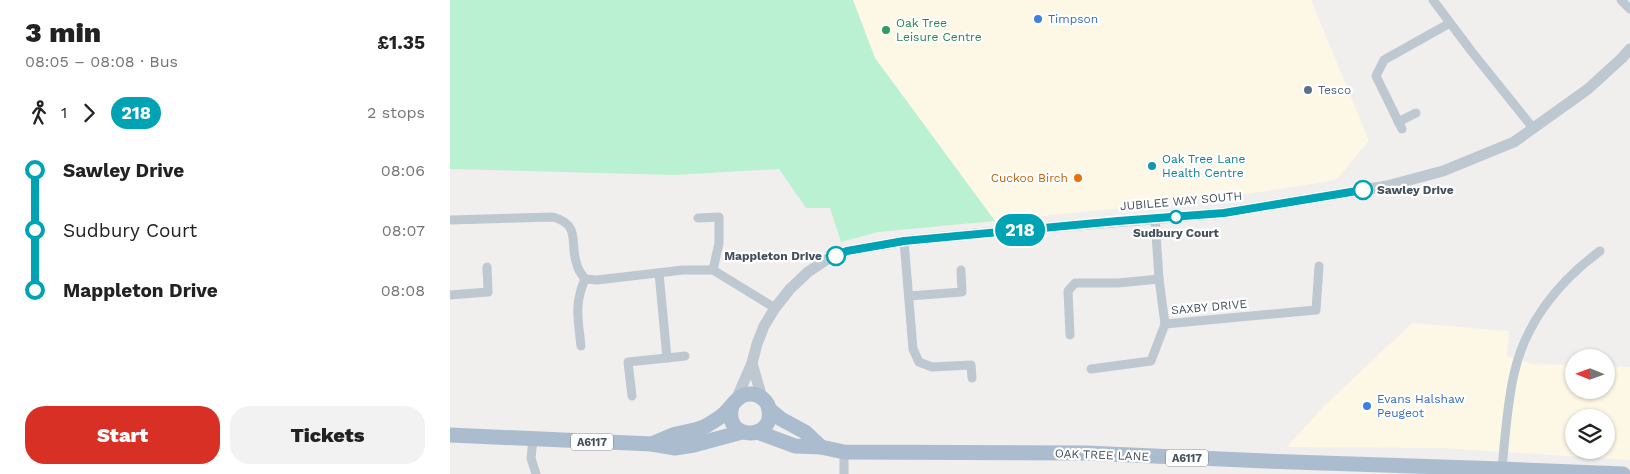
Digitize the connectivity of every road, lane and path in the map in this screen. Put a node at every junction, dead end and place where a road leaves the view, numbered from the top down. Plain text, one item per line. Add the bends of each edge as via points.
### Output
1 (1434, 0) edge
2 (1621, 0) edge
3 (1630, 8) edge
4 (1450, 23) junction
5 (1630, 50) edge
6 (1416, 113) dead end
7 (1532, 128) junction
8 (698, 218) dead end
9 (1155, 218) junction
10 (450, 220) edge
11 (904, 241) junction
12 (1600, 251) dead end
13 (1319, 266) dead end
14 (486, 267) dead end
15 (713, 270) junction
16 (961, 270) dead end
17 (659, 273) junction
18 (585, 279) junction
19 (1159, 279) junction
20 (450, 296) edge
21 (909, 296) junction
22 (775, 308) junction
23 (1165, 324) junction
24 (1070, 335) dead end
25 (581, 346) dead end
26 (685, 356) dead end
27 (667, 358) junction
28 (752, 363) junction
29 (1090, 369) dead end
30 (972, 378) dead end
31 (632, 396) dead end
32 (734, 403) junction
33 (765, 403) junction
34 (750, 432) junction
35 (450, 434) edge
36 (533, 439) junction
37 (652, 444) junction
38 (820, 447) junction
39 (844, 452) junction
40 (1502, 468) junction
41 (536, 474) edge
42 (844, 474) edge
43 (1623, 474) edge

1 - 4 street
2 - 3 street
4 - 6 street via 1384,60 1376,76 1400,126
4 - 7 street
5 - 7 street, JUBILEE WAY SOUTH via 1588,89
7 - 9 street, JUBILEE WAY SOUTH via 1514,142 1443,171 1387,186 1224,213
8 - 15 street via 719,217 719,243
9 - 11 street, JUBILEE WAY SOUTH
9 - 19 street, SAXBY DRIVE
10 - 18 street via 562,219 572,231 577,265
11 - 21 street
11 - 22 street, JUBILEE WAY SOUTH via 847,251 826,260 808,272
12 - 40 street via 1565,282 1533,323 1514,372
13 - 23 street, SAXBY DRIVE via 1316,310
14 - 20 street via 488,292
15 - 17 street
15 - 22 street
16 - 21 street via 962,292
17 - 18 street
17 - 27 street
18 - 25 street via 577,309
19 - 23 street, SAXBY DRIVE
19 - 24 street via 1075,283 1068,290
21 - 30 street via 913,349 919,362 932,367 971,365
22 - 28 street, JUBILEE WAY SOUTH via 756,344
23 - 29 street via 1150,361
26 - 27 street
27 - 31 street via 628,362
28 - 32 street, JUBILEE WAY SOUTH
28 - 33 street
32 - 33 main road, A6117 via 748,394 755,394
32 - 34 main road via 730,412 733,424
32 - 37 main road, A6117 via 723,415 705,426
33 - 34 main road via 769,420 766,425
33 - 38 main road via 781,419 806,432
34 - 37 main road, A6117 via 675,448
34 - 38 main road, OAK TREE LANE / A6117 via 795,446
35 - 36 main road, A6117
36 - 37 main road, A6117
36 - 41 street via 531,458
38 - 39 main road, OAK TREE LANE / A6117
39 - 40 main road, OAK TREE LANE / A6117 via 1086,453
39 - 42 street
40 - 43 main road, OAK TREE LANE / A6117

